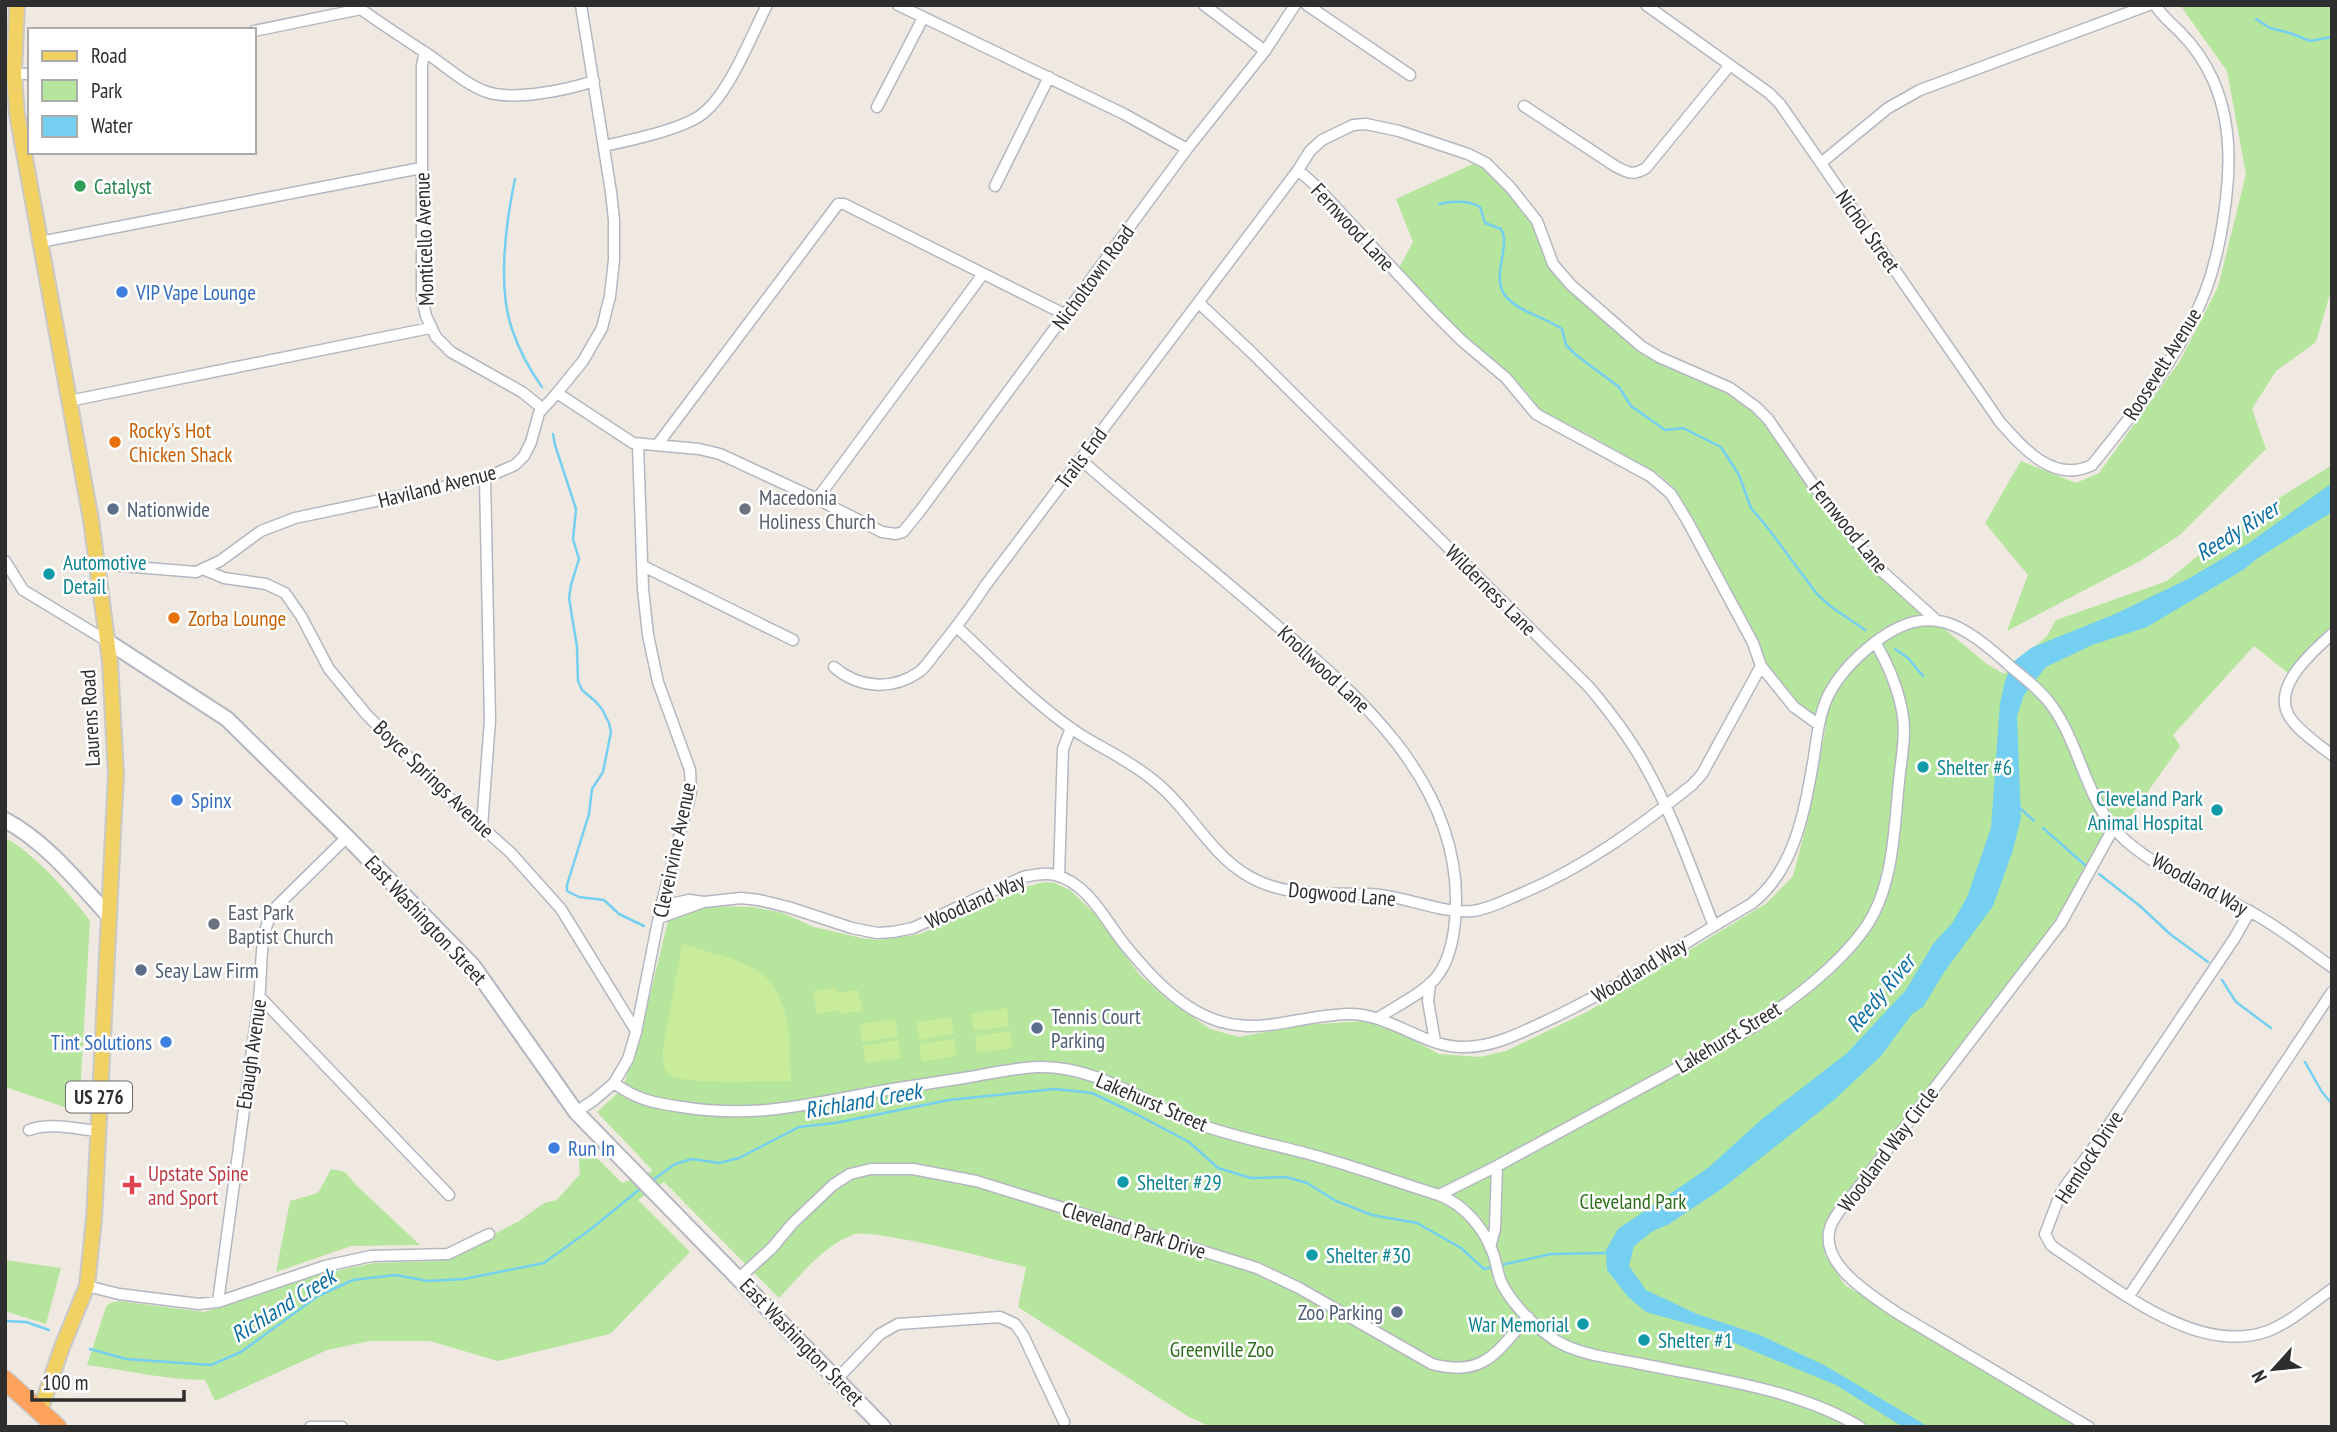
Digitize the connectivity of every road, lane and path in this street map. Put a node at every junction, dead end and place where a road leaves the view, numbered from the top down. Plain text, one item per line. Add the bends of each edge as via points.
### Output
1 (17, 5) edge
2 (581, 5) edge
3 (767, 5) edge
4 (898, 5) edge
5 (1205, 5) edge
6 (1295, 5) edge
7 (1307, 5) edge
8 (1646, 5) edge
9 (2149, 5) edge
10 (2155, 5) edge
11 (358, 7) edge
12 (923, 18) junction
13 (10, 26) edge
14 (256, 31) edge
15 (1265, 51) junction
16 (425, 52) junction
17 (1730, 65) junction
18 (14, 74) junction
19 (28, 74) edge
20 (1410, 75) dead end
21 (1049, 77) junction
22 (594, 81) junction
23 (1524, 106) dead end
24 (877, 107) dead end
25 (604, 146) junction
26 (1186, 149) junction
27 (1821, 163) junction
28 (421, 168) junction
29 (1298, 170) junction
30 (995, 186) dead end
31 (40, 242) junction
32 (983, 274) junction
33 (1199, 303) junction
34 (1066, 315) junction
35 (430, 328) junction
36 (557, 393) junction
37 (69, 401) junction
38 (542, 408) junction
39 (658, 444) junction
40 (638, 445) junction
41 (1080, 459) junction
42 (2071, 472) joint
43 (485, 478) junction
44 (817, 499) junction
45 (5, 561) edge
46 (98, 564) junction
47 (643, 566) junction
48 (205, 570) junction
49 (1908, 594) junction
50 (1937, 620) junction
51 (1912, 621) junction
52 (957, 627) junction
53 (2332, 634) edge
54 (793, 640) dead end
55 (107, 641) junction
56 (1875, 642) junction
57 (1761, 666) junction
58 (834, 667) dead end
59 (1819, 725) junction
60 (1071, 728) junction
61 (2332, 755) edge
62 (1666, 806) junction
63 (5, 820) edge
64 (482, 826) junction
65 (2114, 827) junction
66 (347, 837) junction
67 (1059, 876) junction
68 (704, 902) junction
69 (662, 906) junction
70 (1456, 910) junction
71 (2250, 911) junction
72 (108, 915) junction
73 (659, 918) junction
74 (1714, 926) junction
75 (2332, 967) edge
76 (1430, 983) junction
77 (2332, 992) edge
78 (259, 996) junction
79 (1378, 1018) junction
80 (636, 1031) junction
81 (1436, 1041) junction
82 (614, 1083) junction
83 (576, 1112) junction
84 (29, 1130) dead end
85 (98, 1131) junction
86 (1497, 1166) junction
87 (449, 1195) dead end
88 (1439, 1195) junction
89 (489, 1234) dead end
90 (1492, 1252) junction
91 (739, 1278) junction
92 (87, 1286) junction
93 (2332, 1290) edge
94 (2129, 1296) junction
95 (218, 1302) junction
96 (1528, 1317) junction
97 (837, 1379) junction
98 (6, 1380) edge
99 (37, 1419) edge
100 (1063, 1422) dead end
101 (57, 1427) edge
102 (310, 1427) edge
103 (342, 1427) edge
104 (883, 1427) edge
105 (1860, 1427) edge
106 (2089, 1427) edge

1 - 13 main road, Laurens Road / US 276
2 - 22 street, Haviland Avenue
3 - 25 street via 722,92 701,114 688,122
4 - 12 street
5 - 15 street
6 - 15 street, Nicholtown Road
7 - 20 street
8 - 17 street, Nichol Street
9 - 27 street via 1920,90 1888,108
10 - 42 street, Roosevelt Avenue via 2202,58 2224,111 2230,172 2224,213 2205,292 2177,347 2141,404 2092,465
11 - 14 street
11 - 16 street
12 - 21 street
12 - 24 street
13 - 18 main road, Laurens Road / US 276
15 - 26 street, Nicholtown Road
16 - 22 street via 486,92 516,94
16 - 28 street, Monticello Avenue
17 - 23 street via 1637,174 1615,166
17 - 27 street, Nichol Street via 1780,104
18 - 19 street
18 - 31 main road, Laurens Road / US 276
21 - 26 street
21 - 30 street
22 - 25 street, Haviland Avenue
25 - 36 street, Haviland Avenue via 614,220 610,296 594,345
26 - 34 street, Nicholtown Road
27 - 42 street, Nichol Street via 2000,422 2043,461
28 - 31 street
28 - 35 street, Monticello Avenue via 422,298
29 - 33 street, Trails End
29 - 49 street, Fernwood Lane via 1322,141 1353,125 1366,124 1399,131 1486,163 1537,221 1553,264 1570,285 1641,346 1730,388 1756,407 1873,563
29 - 57 street, Fernwood Lane via 1443,322 1506,378 1536,414 1642,471 1671,494
31 - 37 main road, Laurens Road / US 276
32 - 34 street
32 - 39 street via 838,204
32 - 44 street
33 - 41 street, Trails End
33 - 62 street, Wilderness Lane via 1589,687 1634,748
34 - 44 street, Nicholtown Road via 903,532 882,532
35 - 37 street
35 - 38 street, Monticello Avenue via 441,345
36 - 38 street, Haviland Avenue
36 - 40 street
37 - 46 main road, Laurens Road / US 276
38 - 43 street, Haviland Avenue via 523,456
39 - 40 street
39 - 44 street via 720,454
40 - 47 street, Cleveirvine Avenue
41 - 52 street, Trails End
41 - 70 street, Knollwood Lane via 1369,710 1416,770 1437,809 1456,879
43 - 48 street, Haviland Avenue via 295,518 261,531
43 - 64 street via 490,720
45 - 55 street, East Washington Street via 23,590
46 - 48 street via 189,573
46 - 55 main road, Laurens Road / US 276
47 - 54 street
47 - 69 street, Cleveirvine Avenue via 654,665 691,781
48 - 64 street, Boyce Springs Avenue via 224,578 267,584 285,593 334,676 444,793
49 - 50 street, Fernwood Lane
49 - 51 street
50 - 51 street, Woodland Way
50 - 65 street, Woodland Way via 1966,632 2054,708 2104,815
51 - 56 street, Woodland Way
52 - 58 street, Trails End via 920,671 895,683 861,682
52 - 60 street, Dogwood Lane
53 - 61 street via 2298,670 2284,702 2292,721
55 - 66 street, East Washington Street via 227,719
55 - 72 main road, Laurens Road / US 276 via 116,774
56 - 59 street, Woodland Way via 1857,656 1828,695
56 - 86 street, Lakehurst Street via 1897,686 1904,721 1886,881 1863,931 1832,964 1755,1026
57 - 59 street, Fernwood Lane via 1794,707
57 - 62 street, Dogwood Lane via 1702,774
59 - 74 street, Woodland Way via 1797,834 1783,867 1762,895
60 - 67 street via 1063,749
60 - 70 street, Dogwood Lane via 1156,782 1220,854 1255,880 1297,892 1385,895
62 - 70 street, Dogwood Lane via 1552,882 1481,909
62 - 74 street, Wilderness Lane
63 - 72 street via 33,839
64 - 80 street, Boyce Springs Avenue via 561,909
65 - 71 street, Woodland Way via 2155,862
65 - 106 street, Woodland Way Circle via 2061,923 1829,1228 1837,1264 1874,1297
66 - 78 street, Ebaugh Avenue via 270,914
66 - 83 street, East Washington Street via 473,965
67 - 68 street, Woodland Way via 1023,877 914,928 893,932 852,928 758,900
67 - 79 street, Woodland Way via 1099,908 1157,982 1215,1021 1256,1027 1326,1015
68 - 69 street, Woodland Way
68 - 73 street, Woodland Way
69 - 73 street, Cleveirvine Avenue
70 - 76 street, Knollwood Lane via 1452,941 1439,974
71 - 75 street, Woodland Way
71 - 94 street, Hemlock Drive via 2066,1185 2045,1234 2051,1245
72 - 85 main road, Laurens Road / US 276
73 - 80 street, Cleveirvine Avenue
74 - 81 street, Woodland Way via 1583,1004 1507,1039 1465,1047
76 - 79 street, Knollwood Lane
76 - 81 street via 1428,1001
77 - 94 street
78 - 87 street
78 - 95 street, Ebaugh Avenue
79 - 81 street, Woodland Way
80 - 82 street, Cleveirvine Avenue via 628,1059
82 - 83 street, Cleveirvine Avenue
82 - 88 street, Lakehurst Street via 653,1102 752,1113 999,1072 1054,1068 1107,1081 1199,1124
83 - 91 street, East Washington Street
84 - 85 street
85 - 92 main road, Laurens Road / US 276
86 - 88 street, Lakehurst Street
86 - 90 street
88 - 90 street, Lakehurst Street via 1473,1219
89 - 95 street via 448,1254 370,1256
90 - 96 street via 1509,1295
91 - 96 street, Cleveland Park Drive via 833,1185 850,1174 913,1169 963,1178 1246,1263 1432,1364 1456,1368 1486,1361
91 - 97 street, East Washington Street
92 - 95 street via 133,1296
92 - 99 main road, Laurens Road / US 276
93 - 94 street, Hemlock Drive via 2275,1328 2242,1335 2196,1332
96 - 105 street via 1555,1340 1583,1351 1762,1390 1823,1409
97 - 100 street via 880,1334 898,1324 1000,1317 1015,1324 1023,1335
97 - 104 street, East Washington Street
98 - 99 highway
99 - 101 highway
102 - 103 street

